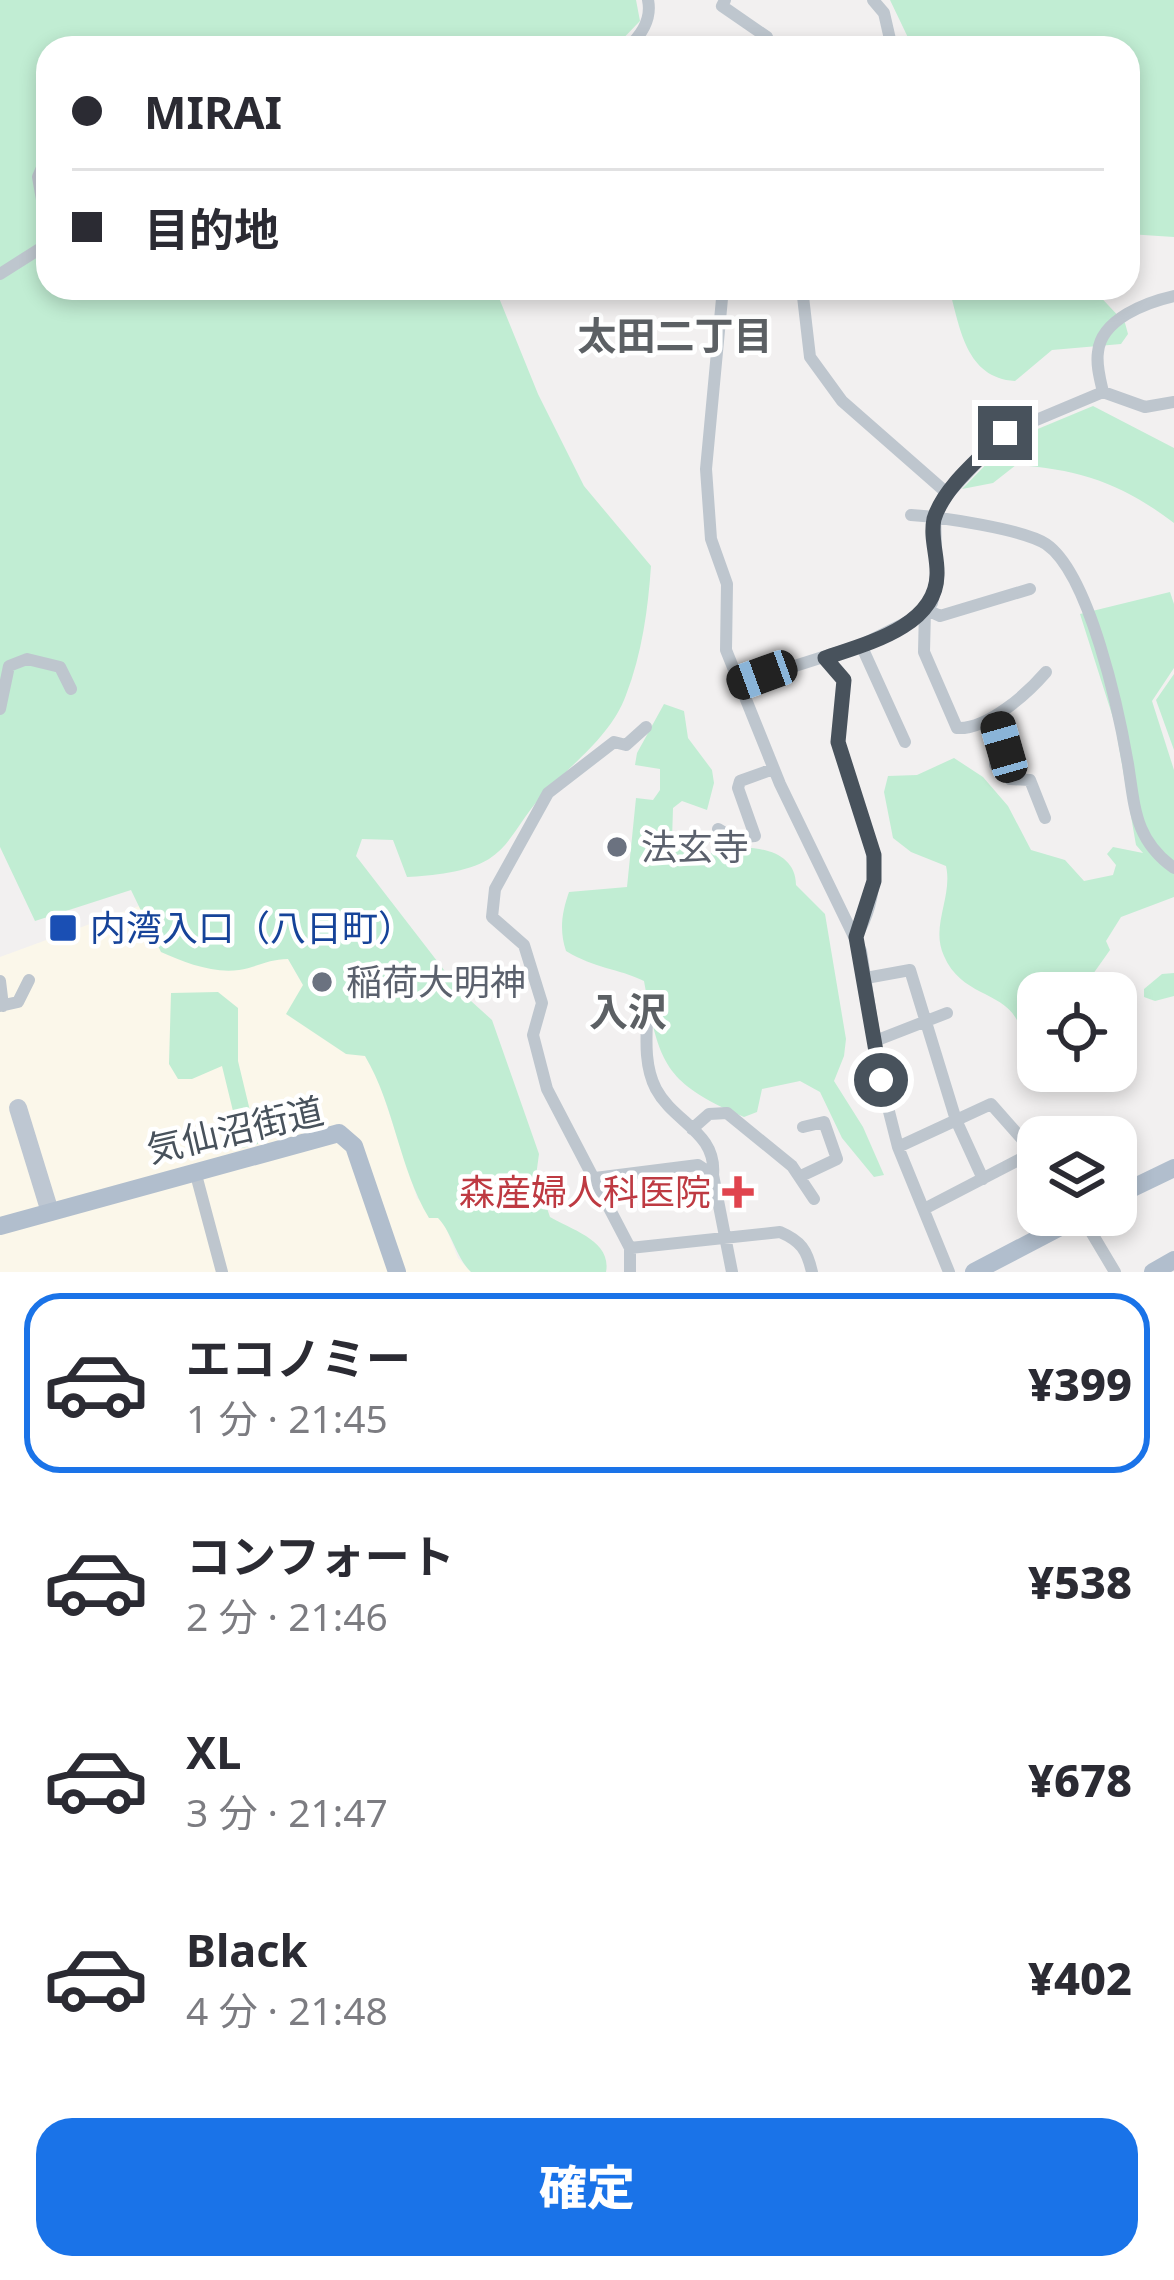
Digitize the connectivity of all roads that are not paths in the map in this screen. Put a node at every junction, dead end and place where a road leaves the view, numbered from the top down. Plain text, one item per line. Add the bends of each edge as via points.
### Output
1 (648, 0) edge
2 (725, 0) edge
3 (873, 0) edge
4 (640, 36) edge
5 (766, 36) edge
6 (889, 36) edge
7 (36, 251) edge
8 (0, 274) edge
9 (1174, 296) edge
10 (720, 300) edge
11 (803, 300) edge
12 (1103, 392) junction
13 (1174, 402) edge
14 (948, 494) junction
15 (911, 515) dead end
16 (935, 517) junction
17 (1030, 589) dead end
18 (925, 609) junction
19 (861, 645) junction
20 (825, 658) junction
21 (1046, 672) dead end
22 (738, 684) junction
23 (71, 688) dead end
24 (0, 709) edge
25 (996, 718) junction
26 (646, 727) dead end
27 (905, 742) dead end
28 (773, 769) junction
29 (1045, 818) dead end
30 (718, 829) dead end
31 (1174, 868) edge
32 (856, 937) junction
33 (866, 978) junction
34 (29, 980) dead end
35 (0, 981) edge
36 (2, 1006) edge
37 (947, 1013) dead end
38 (647, 1020) dead end
39 (927, 1024) junction
40 (875, 1041) junction
41 (9, 1109) edge
42 (956, 1120) junction
43 (802, 1127) dead end
44 (692, 1129) junction
45 (1017, 1133) edge
46 (898, 1147) junction
47 (1017, 1164) edge
48 (1174, 1168) edge
49 (195, 1171) junction
50 (713, 1175) junction
51 (801, 1176) junction
52 (596, 1178) junction
53 (983, 1179) junction
54 (1137, 1186) edge
55 (814, 1199) dead end
56 (926, 1208) junction
57 (50, 1212) junction
58 (0, 1226) edge
59 (1042, 1236) edge
60 (1094, 1236) edge
61 (725, 1239) junction
62 (630, 1248) junction
63 (1174, 1260) edge
64 (223, 1272) edge
65 (397, 1272) edge
66 (630, 1272) edge
67 (732, 1272) edge
68 (812, 1272) edge
69 (949, 1272) edge
70 (974, 1272) edge
71 (1115, 1272) edge
72 (1153, 1272) edge

1 - 4 street
2 - 5 street via 722,6
3 - 6 street
7 - 8 street
9 - 12 street via 1108,329 1097,350
10 - 22 street via 707,508 727,584 725,641
11 - 14 street via 810,357 842,401
12 - 13 street via 1145,406
12 - 14 street via 1005,433
14 - 16 street
15 - 16 street
16 - 18 street via 938,577
16 - 31 street via 1046,544 1074,578 1118,705 1138,830
17 - 18 street via 940,616
18 - 19 street
18 - 25 street via 925,652 957,728
19 - 20 street
19 - 27 street
20 - 22 street
20 - 32 street via 844,680 838,742 874,855
21 - 25 street
22 - 28 street
23 - 24 street via 60,668 27,659 9,665
25 - 29 street via 1004,747 995,765 1010,779 1030,779
26 - 52 street via 548,793 495,889 492,916 524,945 542,1003 533,1035 547,1089
28 - 30 street via 738,788 755,836 733,838
28 - 32 street
32 - 33 street
33 - 39 street via 910,970
33 - 40 street
34 - 36 street via 18,1002
35 - 36 street
37 - 39 street
38 - 44 street via 645,1052 656,1089
39 - 40 street
39 - 42 street
40 - 46 street
41 - 57 street
42 - 45 street via 992,1104
42 - 46 street
42 - 53 street
43 - 51 street via 824,1121 837,1159
44 - 50 street via 706,1139
44 - 51 street via 709,1114 727,1113
46 - 56 street
47 - 53 street
48 - 54 main road
49 - 57 main road, 気仙沼街道
49 - 64 street
49 - 65 main road, 気仙沼街道 via 331,1134 346,1137
50 - 52 street via 698,1165
50 - 61 street
51 - 55 street
52 - 62 street
53 - 56 street
56 - 69 street
57 - 58 main road, 気仙沼街道
59 - 70 main road
60 - 71 street
61 - 62 street
61 - 67 street
61 - 68 street via 780,1232 808,1252
62 - 66 street
63 - 72 main road

